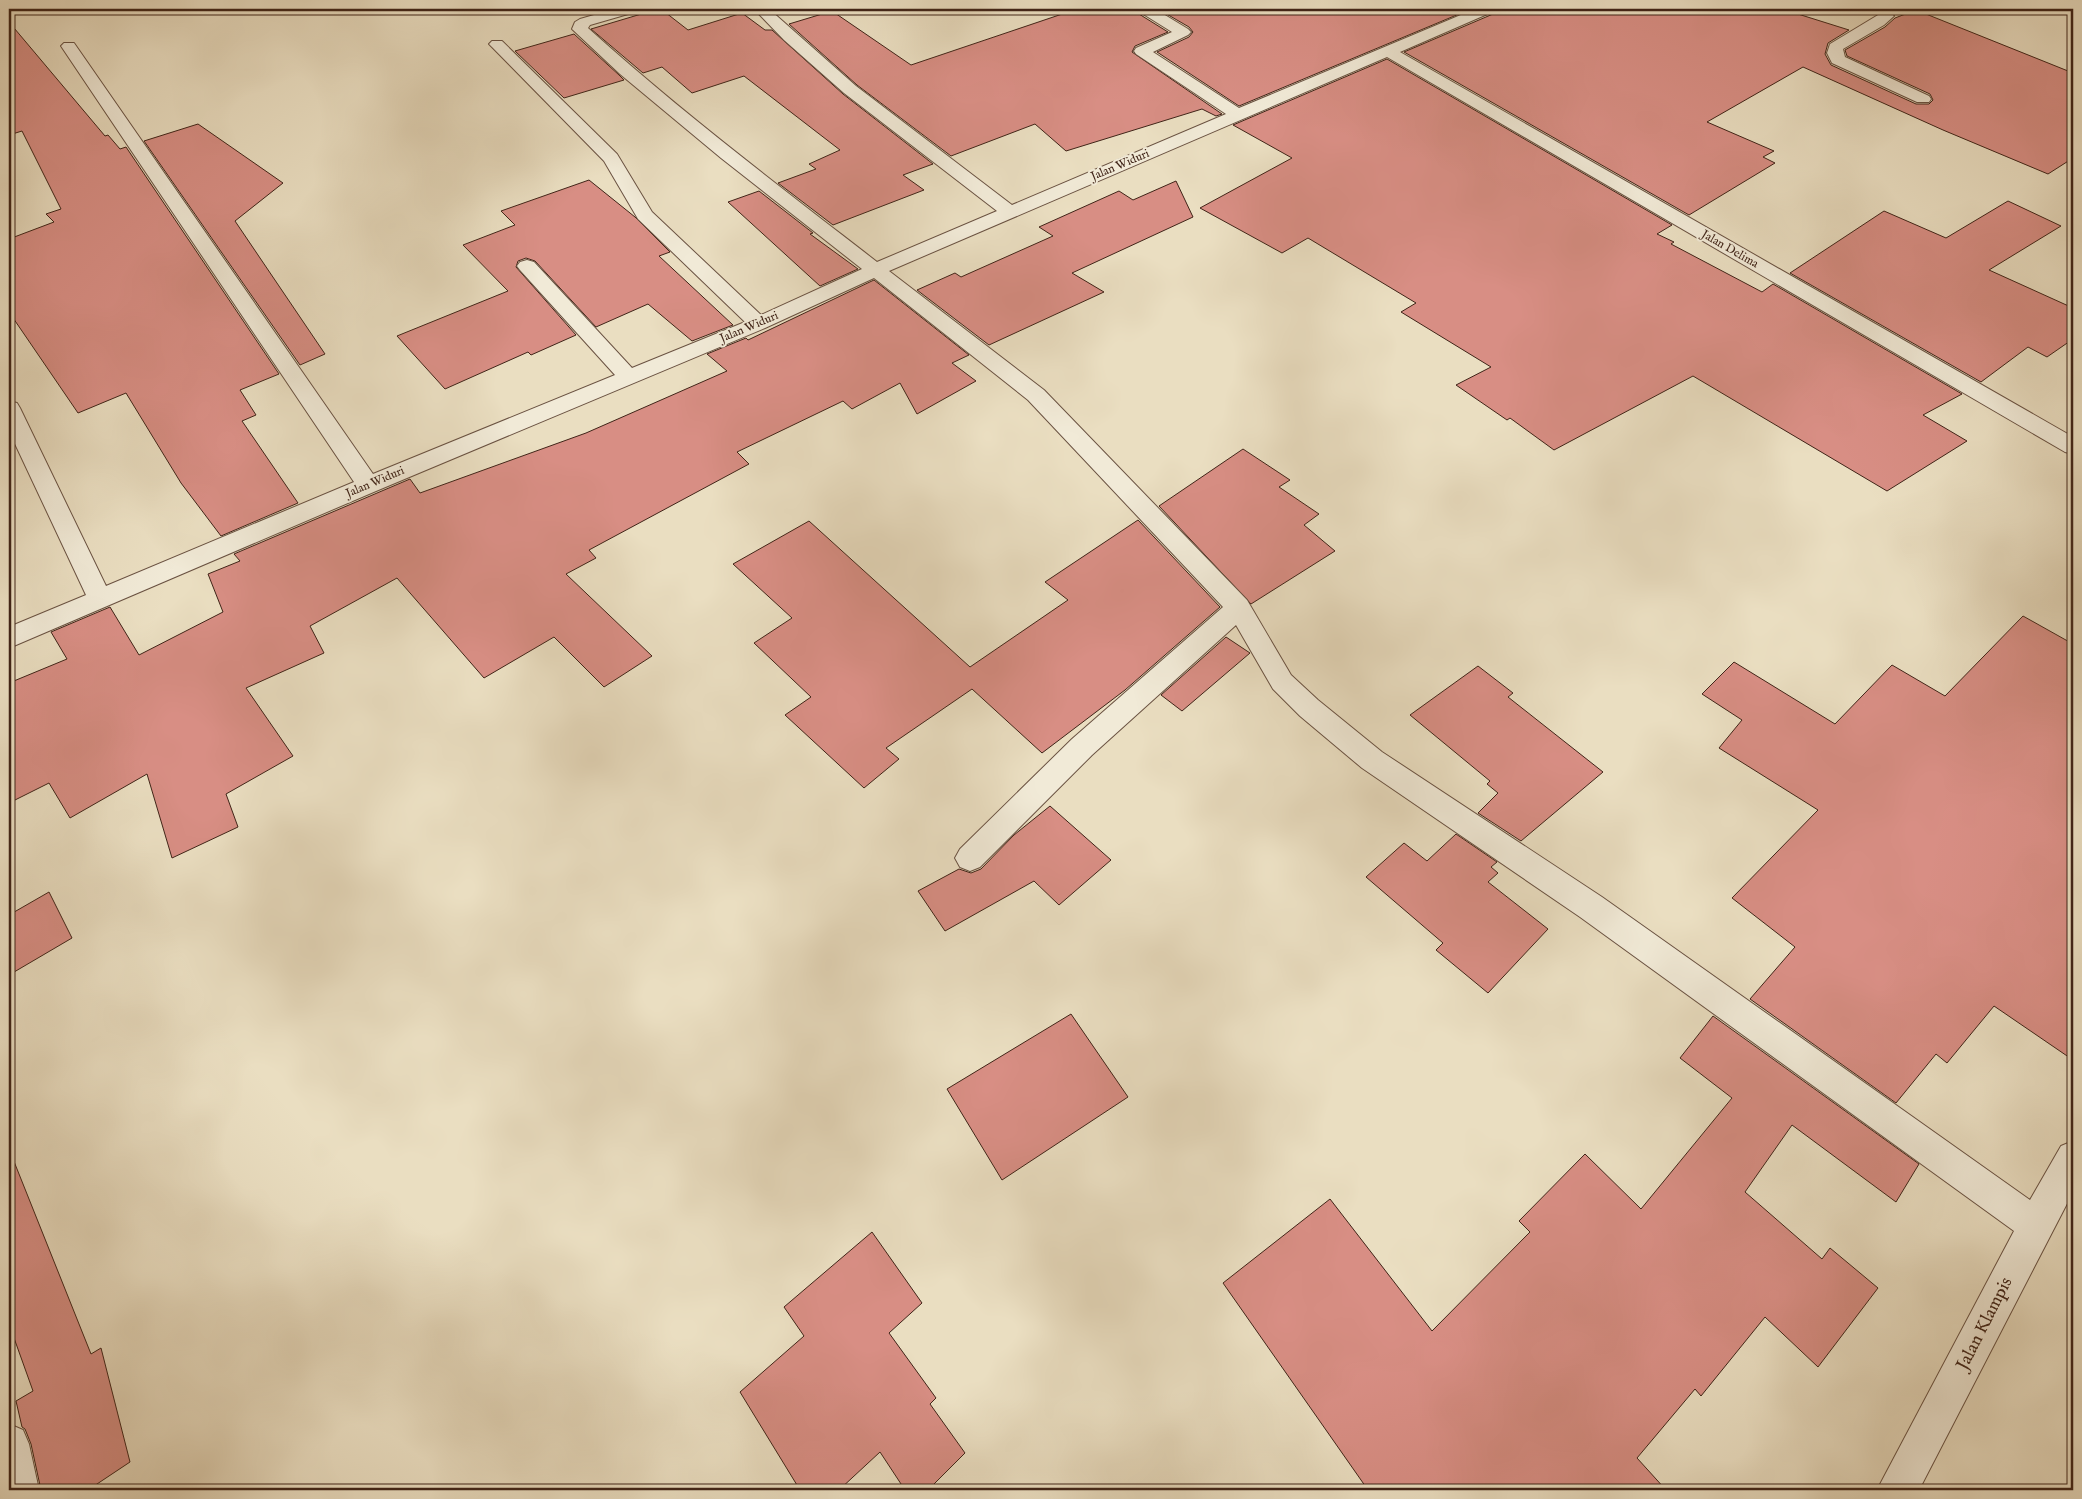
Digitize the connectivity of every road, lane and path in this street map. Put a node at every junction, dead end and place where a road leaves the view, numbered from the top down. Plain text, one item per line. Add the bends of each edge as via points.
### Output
1 (630, 9) edge
2 (761, 9) edge
3 (1145, 9) edge
4 (1487, 9) edge
5 (1877, 9) edge
6 (497, 44) dead end
7 (69, 46) dead end
8 (1387, 51) junction
9 (1923, 100) dead end
10 (1238, 115) junction
11 (1010, 212) junction
12 (527, 266) dead end
13 (876, 269) junction
14 (758, 324) junction
15 (628, 377) junction
16 (9, 408) edge
17 (2073, 447) edge
18 (368, 485) junction
19 (100, 599) junction
20 (1238, 607) junction
21 (9, 638) edge
22 (970, 858) dead end
23 (2073, 1158) edge
24 (2035, 1225) junction
25 (9, 1444) edge
26 (19, 1490) edge
27 (1897, 1490) edge

1 - 13 street via 585,22 580,29 727,154
2 - 11 street via 792,40 890,120
3 - 10 street via 1183,32 1142,51
4 - 8 street, Jalan Widuri
5 - 9 street via 1886,16 1836,48 1834,53 1838,60
6 - 14 street via 611,158 646,215
7 - 18 street
8 - 10 street, Jalan Widuri
8 - 17 street, Jalan Delima
10 - 11 street, Jalan Widuri
11 - 13 street, Jalan Widuri
12 - 15 street
13 - 14 street, Jalan Widuri
13 - 20 street via 1036,395
14 - 15 street, Jalan Widuri
15 - 18 street, Jalan Widuri
16 - 19 street
18 - 19 street, Jalan Widuri
19 - 21 street, Jalan Widuri
20 - 22 street via 1082,747
20 - 24 street via 1282,682 1372,760 1591,907
23 - 24 street, Jalan Klampis
24 - 27 street, Jalan Klampis
25 - 26 street

